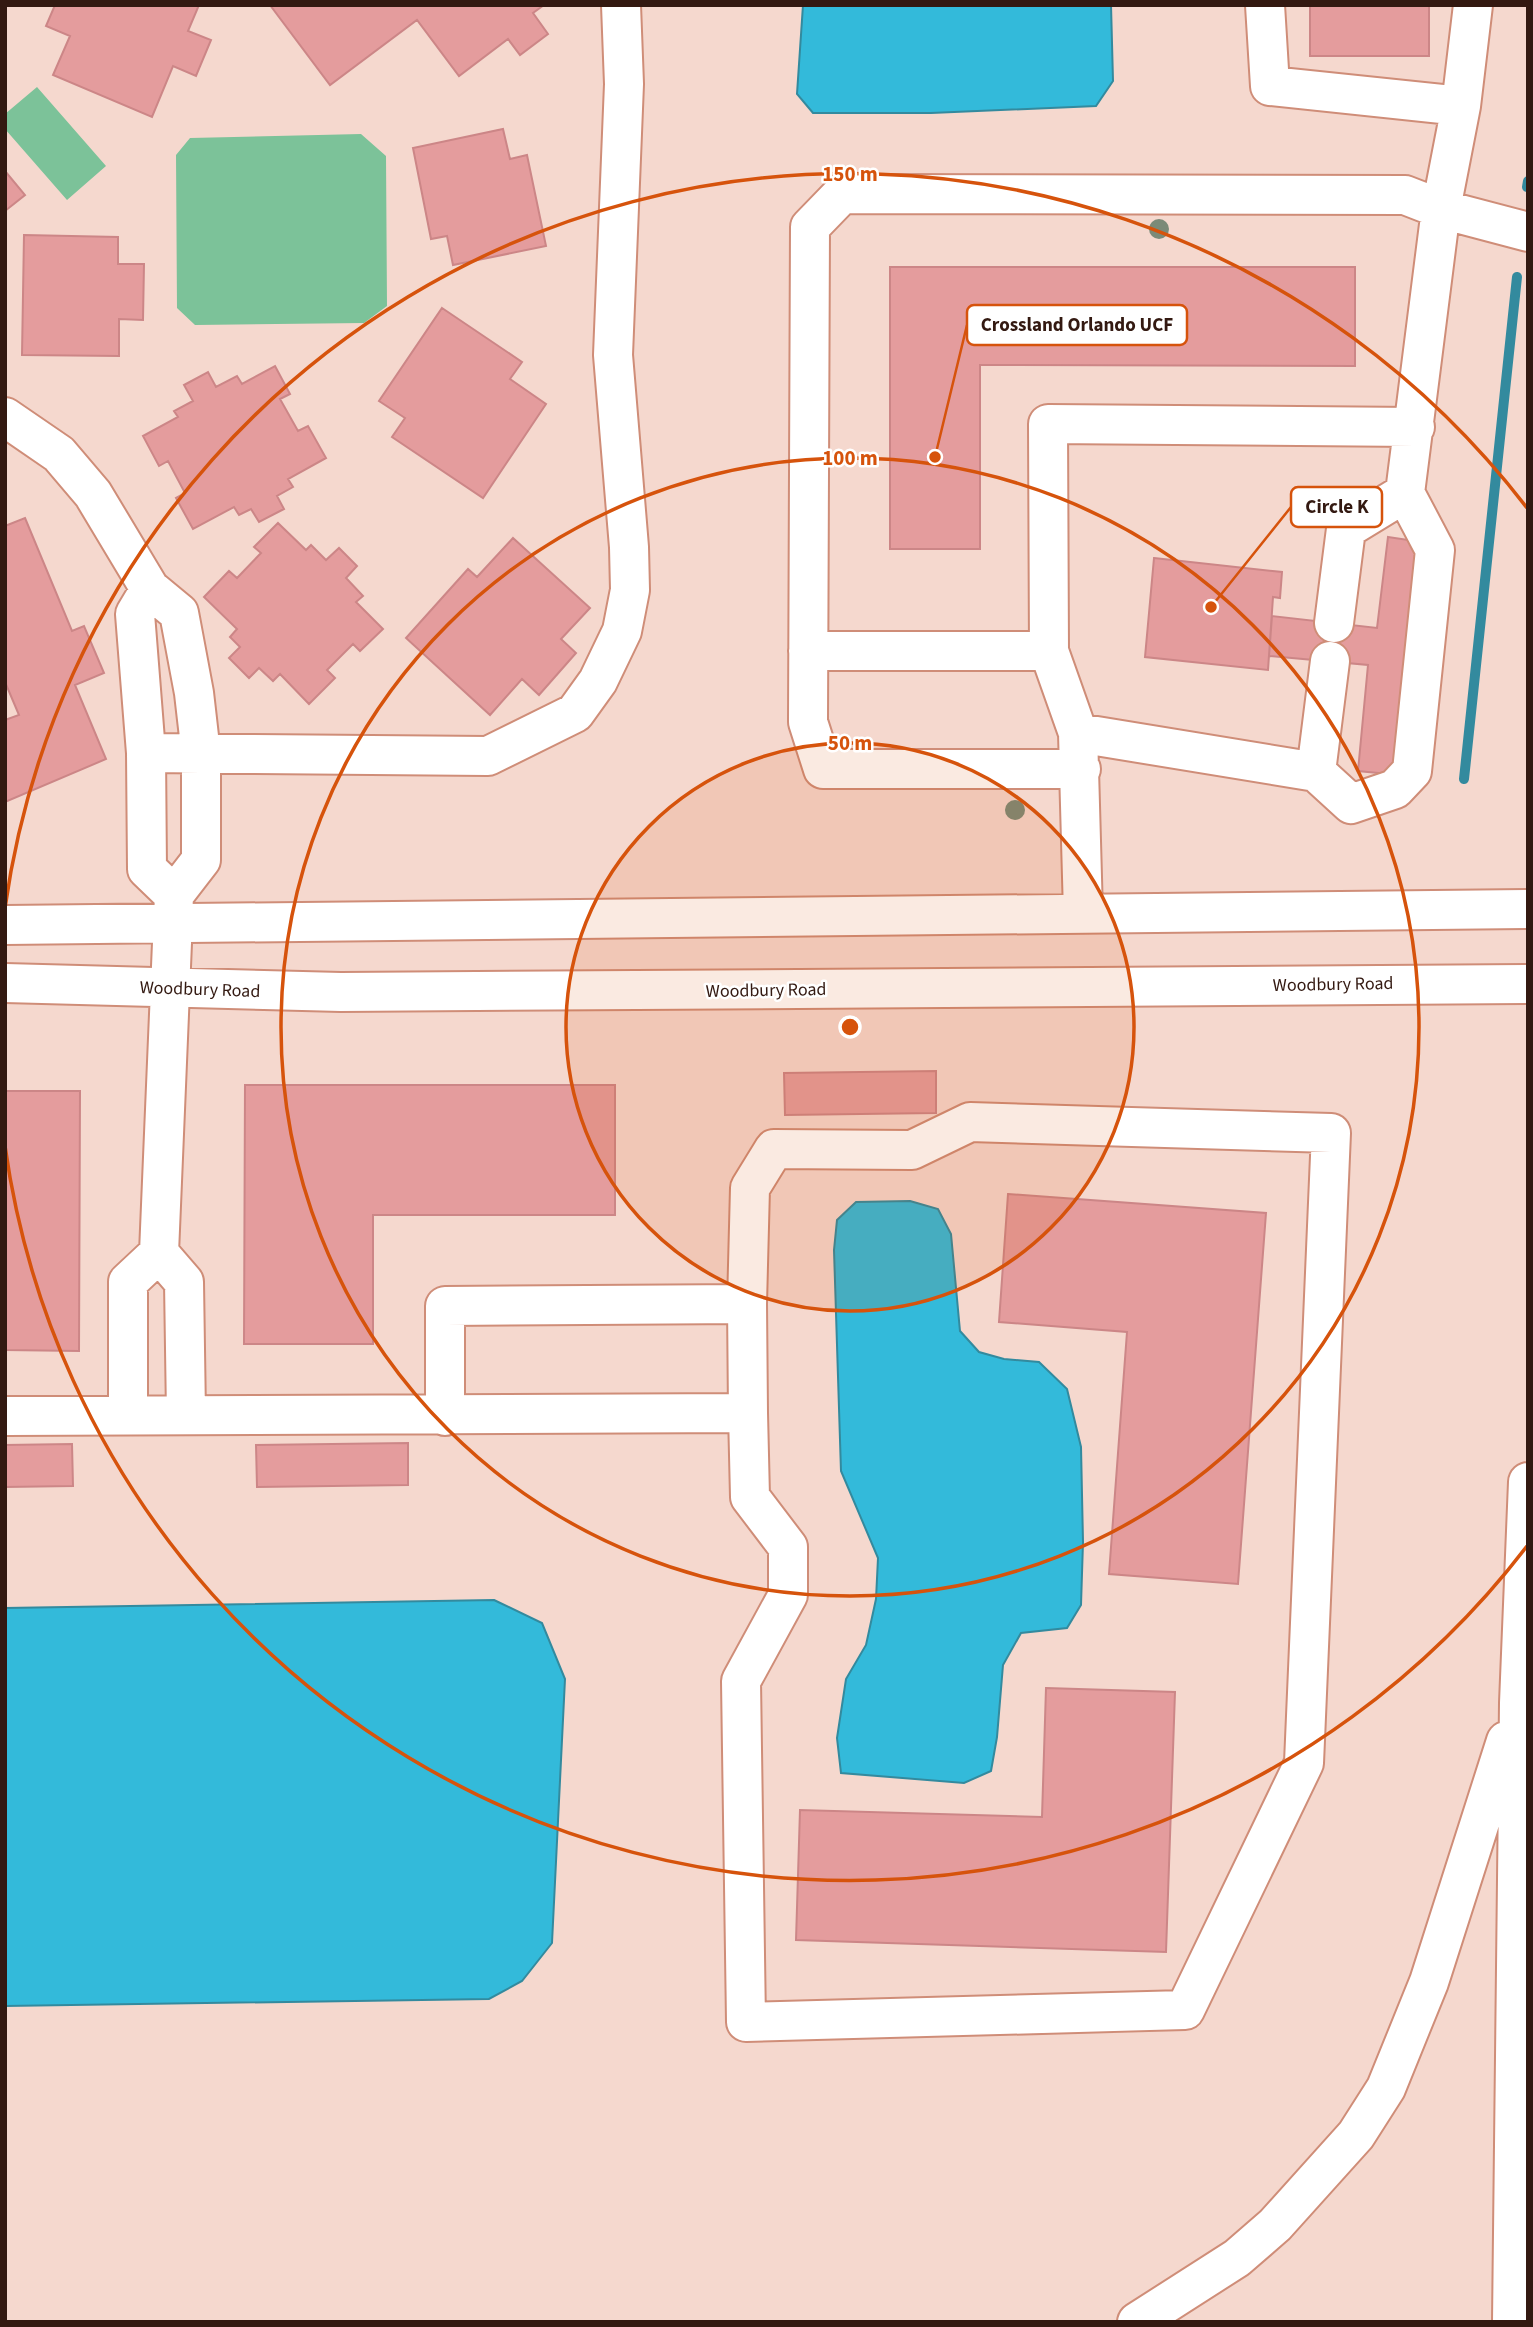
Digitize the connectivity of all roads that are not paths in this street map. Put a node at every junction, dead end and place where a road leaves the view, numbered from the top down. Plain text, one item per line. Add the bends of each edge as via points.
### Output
1 (621, 5) edge
2 (1265, 5) edge
3 (1473, 5) edge
4 (1461, 106) junction
5 (1441, 209) junction
6 (1528, 232) edge
7 (5, 417) edge
8 (1415, 427) junction
9 (1405, 493) junction
10 (150, 589) junction
11 (1334, 623) dead end
12 (808, 651) junction
13 (1049, 651) junction
14 (1330, 661) dead end
15 (1080, 751) junction
16 (146, 753) junction
17 (201, 754) junction
18 (1316, 772) junction
19 (174, 909) junction
20 (1528, 909) edge
21 (1083, 913) junction
22 (5, 925) edge
23 (5, 984) edge
24 (1528, 984) edge
25 (172, 988) junction
26 (159, 1253) junction
27 (747, 1304) junction
28 (748, 1413) junction
29 (128, 1415) junction
30 (186, 1415) junction
31 (5, 1416) edge
32 (445, 1416) junction
33 (1528, 1482) edge
34 (1519, 1703) junction
35 (1137, 2322) edge
36 (1512, 2322) edge

1 - 17 main road via 624,84 613,355 630,590 622,631 598,681 575,713 488,756
2 - 4 main road via 1270,86
3 - 4 main road
4 - 5 main road
5 - 6 main road
5 - 8 main road
5 - 12 main road via 1405,195 842,194 810,227
7 - 10 main road via 59,454 93,494
8 - 9 main road
8 - 13 main road via 1048,424
9 - 11 main road via 1346,529
9 - 18 main road via 1436,550 1412,771 1395,789 1351,804
10 - 16 main road via 135,614
10 - 17 main road via 179,613
12 - 13 main road
12 - 15 main road via 808,722 823,769
13 - 15 main road
14 - 18 main road
15 - 18 main road
15 - 21 main road
16 - 17 main road
16 - 19 main road via 147,869
17 - 19 main road via 201,860
19 - 21 main road
19 - 22 main road
19 - 25 main road
20 - 21 main road
23 - 25 main road, Woodbury Road
24 - 25 main road, Woodbury Road via 354,992
25 - 26 main road
26 - 29 main road via 128,1282
26 - 30 main road via 184,1282
27 - 28 main road
27 - 28 main road via 750,1188 774,1149 912,1150 970,1122 1331,1133 1304,1763 1185,2010 746,2022 741,1681 788,1595 788,1547 750,1497
27 - 32 main road via 445,1306
28 - 32 main road
29 - 30 main road
29 - 31 main road
30 - 32 main road
33 - 34 main road
34 - 35 main road via 1429,1982 1386,2088 1356,2135 1275,2225 1237,2258
34 - 36 main road

